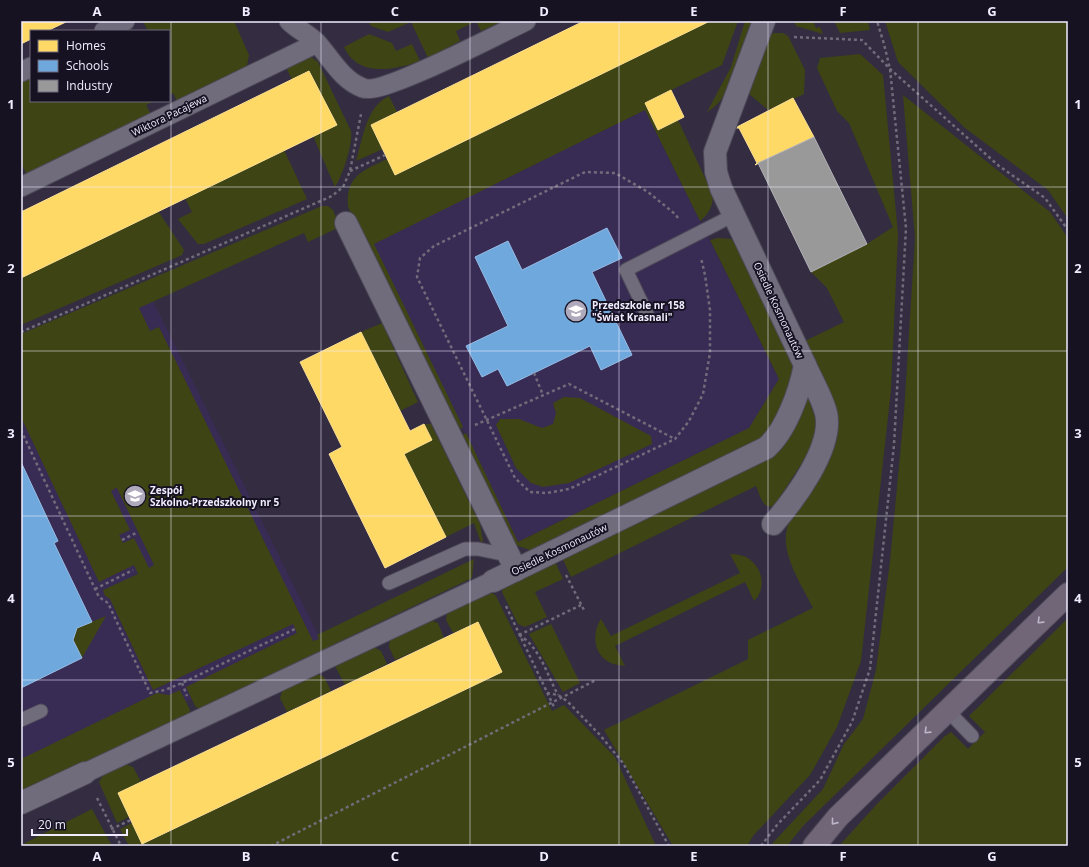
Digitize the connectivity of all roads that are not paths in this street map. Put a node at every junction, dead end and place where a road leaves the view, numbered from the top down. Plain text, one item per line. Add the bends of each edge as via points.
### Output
1 (125, 21) edge
2 (526, 21) edge
3 (764, 21) edge
4 (294, 22) edge
5 (106, 30) edge
6 (317, 43) junction
7 (30, 68) edge
8 (21, 72) edge
9 (21, 187) edge
10 (734, 215) junction
11 (346, 224) dead end
12 (648, 316) dead end
13 (805, 365) junction
14 (773, 524) dead end
15 (512, 563) junction
16 (494, 580) joint
17 (389, 583) dead end
18 (1068, 594) edge
19 (948, 710) junction
20 (40, 711) dead end
21 (21, 720) edge
22 (972, 736) dead end
23 (84, 773) joint
24 (21, 803) edge
25 (814, 846) edge

1 - 5 street
2 - 6 street via 405,78 383,86 364,89 352,83
3 - 10 street, Osiedle Kosmonautów via 715,152 716,172
4 - 6 street
6 - 9 street, Wiktora Pacajewa
7 - 8 street
10 - 12 lane via 626,270
10 - 13 street, Osiedle Kosmonautów
11 - 15 street
13 - 14 street via 826,413 828,431 819,457 788,507
13 - 15 street, Osiedle Kosmonautów via 802,382 781,431 766,448
15 - 16 street, Osiedle Kosmonautów
15 - 17 lane via 478,549 465,549
16 - 23 street
18 -> 19 main road
19 - 22 lane
19 -> 25 main road via 838,817
20 - 21 lane
23 - 24 street

